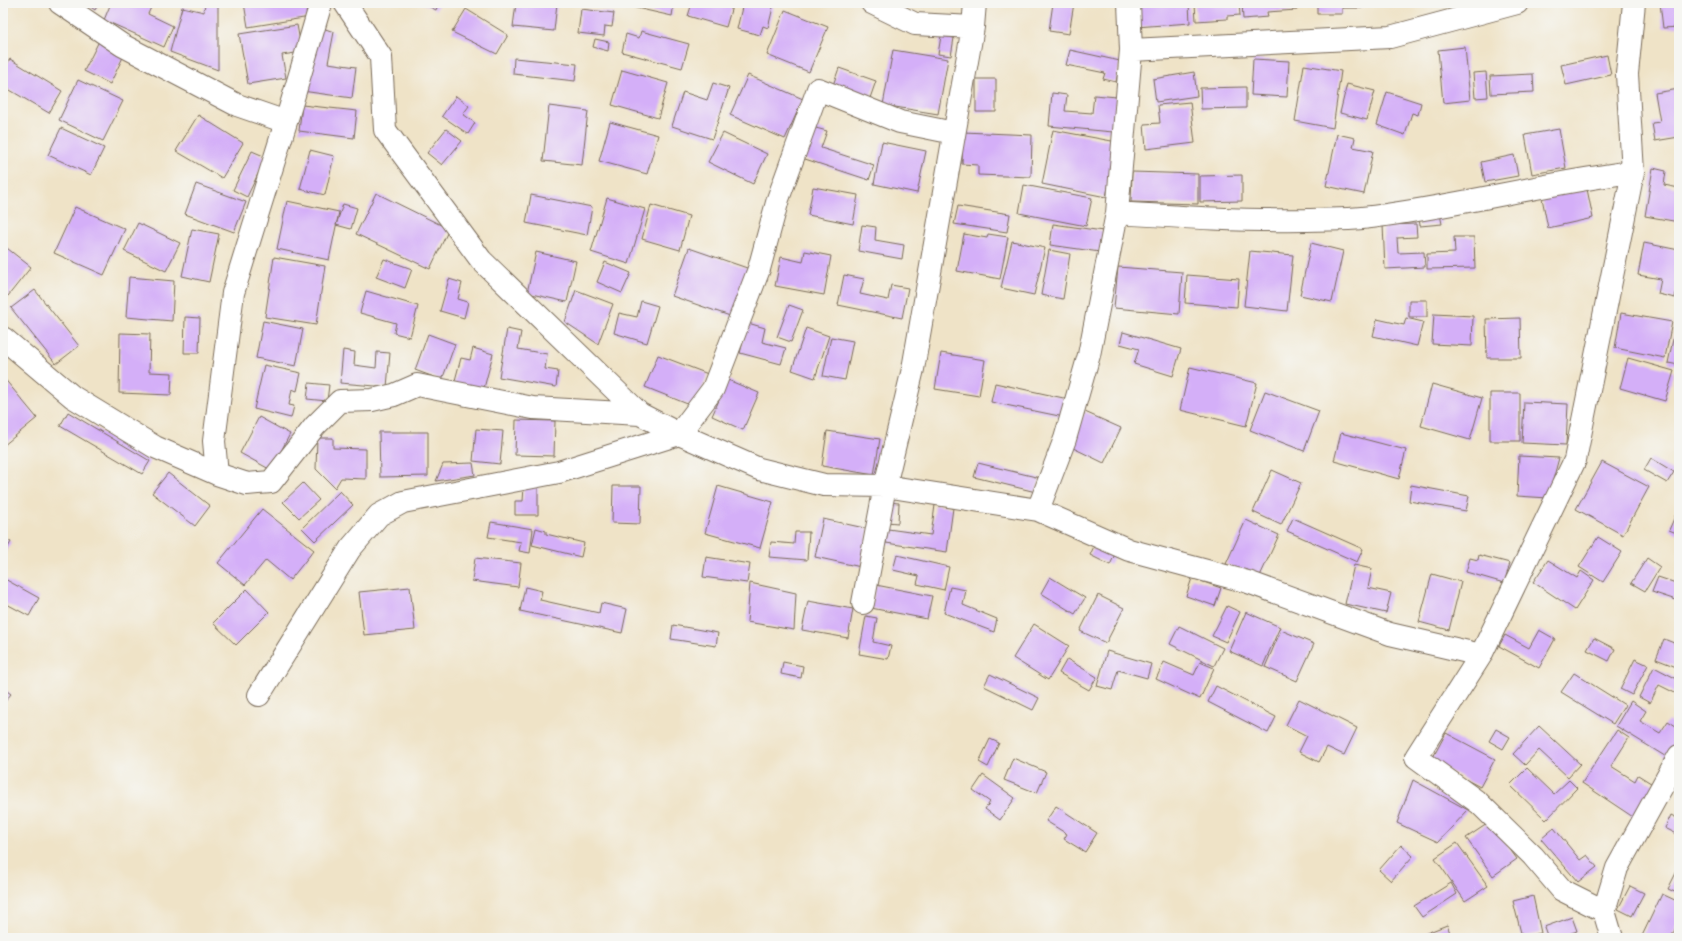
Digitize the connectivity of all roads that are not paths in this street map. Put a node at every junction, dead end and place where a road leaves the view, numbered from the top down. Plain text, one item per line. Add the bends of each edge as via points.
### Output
1 (60, 3) edge
2 (320, 3) edge
3 (345, 3) edge
4 (872, 3) edge
5 (975, 3) edge
6 (1129, 3) edge
7 (1517, 3) edge
8 (1634, 3) edge
9 (973, 27) junction
10 (1132, 50) junction
11 (286, 122) junction
12 (954, 133) junction
13 (1633, 172) junction
14 (1117, 213) junction
15 (3, 338) edge
16 (640, 414) junction
17 (678, 434) junction
18 (216, 474) junction
19 (885, 486) junction
20 (1038, 510) junction
21 (863, 603) dead end
22 (1481, 655) junction
23 (259, 695) dead end
24 (1679, 756) edge
25 (1604, 911) junction
26 (1612, 938) edge

1 - 11 street via 122,45 237,105
2 - 11 street
3 - 16 street via 381,57 385,130 481,260
4 - 9 street via 915,24
5 - 9 street
6 - 10 street
7 - 10 street via 1390,37
8 - 13 street via 1628,74
9 - 12 street
10 - 14 street
11 - 18 street via 233,294 214,442
12 - 17 street via 900,122 818,89 778,199 759,269 713,389
12 - 19 street via 913,369
13 - 14 street via 1436,208 1360,219 1209,220
13 - 22 street via 1575,460
14 - 20 street via 1089,356 1065,439
15 - 18 street via 72,397 155,447
16 - 17 street
16 - 18 street via 533,408 417,385 394,395 372,400 340,401 315,426 271,482 247,484
17 - 19 street via 759,469 817,484
17 - 23 street via 559,472 403,502 379,515 350,549
19 - 20 street
19 - 21 street
20 - 22 street via 1129,550 1248,582 1390,634
22 - 25 street via 1416,757 1479,803 1533,856 1562,890
24 - 25 street via 1617,868
25 - 26 street

